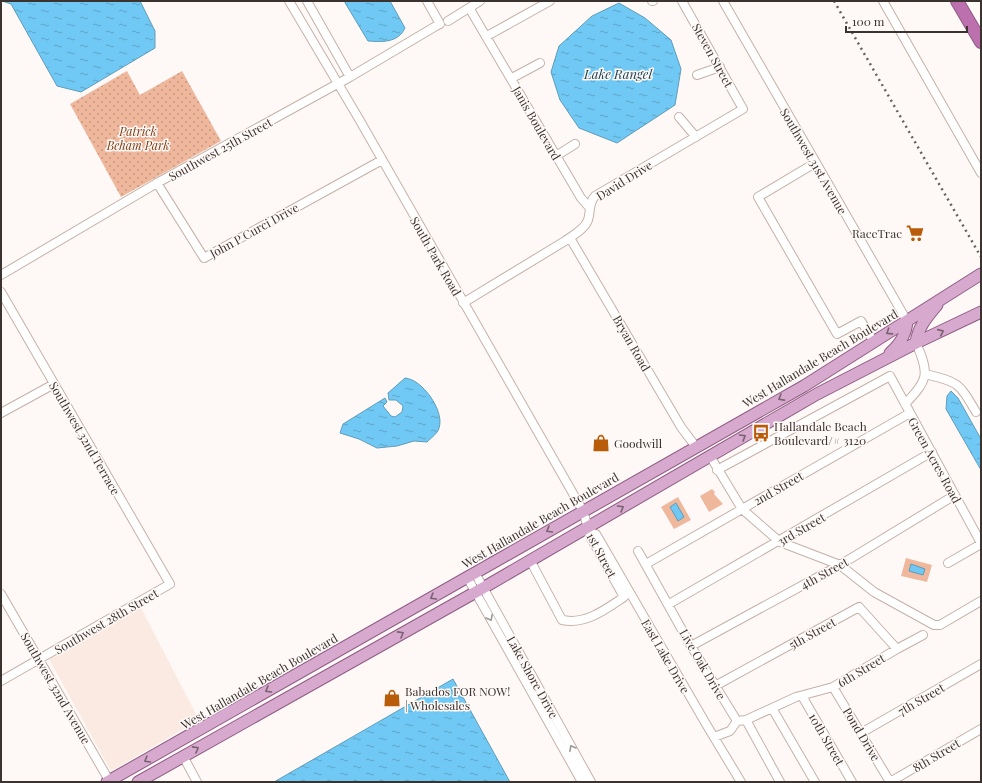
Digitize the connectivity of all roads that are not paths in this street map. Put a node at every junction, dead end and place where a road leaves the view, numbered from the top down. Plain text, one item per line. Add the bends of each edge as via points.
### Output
1 (289, 1) edge
2 (307, 1) edge
3 (427, 1) edge
4 (550, 1) edge
5 (682, 1) edge
6 (722, 1) edge
7 (883, 1) edge
8 (958, 1) edge
9 (475, 4) edge
10 (444, 22) junction
11 (487, 36) junction
12 (981, 42) edge
13 (540, 63) dead end
14 (720, 67) junction
15 (697, 75) dead end
16 (350, 77) junction
17 (512, 78) junction
18 (337, 84) junction
19 (743, 110) joint
20 (680, 117) dead end
21 (696, 137) junction
22 (575, 144) dead end
23 (556, 156) junction
24 (382, 160) junction
25 (815, 163) junction
26 (981, 173) edge
27 (157, 183) junction
28 (589, 207) junction
29 (570, 238) junction
30 (981, 274) edge
31 (1, 275) edge
32 (1, 292) edge
33 (948, 293) junction
34 (463, 303) junction
35 (981, 312) edge
36 (907, 321) junction
37 (874, 342) junction
38 (916, 343) junction
39 (879, 363) junction
40 (925, 374) junction
41 (54, 384) junction
42 (905, 404) junction
43 (976, 412) dead end
44 (1, 413) edge
45 (910, 413) junction
46 (733, 425) junction
47 (696, 446) junction
48 (932, 452) junction
49 (710, 456) junction
50 (717, 470) junction
51 (955, 495) junction
52 (742, 509) junction
53 (583, 511) junction
54 (589, 530) junction
55 (780, 542) junction
56 (981, 543) edge
57 (638, 551) dead end
58 (530, 560) junction
59 (948, 563) dead end
60 (646, 564) junction
61 (840, 565) junction
62 (471, 575) junction
63 (170, 584) joint
64 (479, 590) junction
65 (1, 594) edge
66 (981, 601) edge
67 (669, 604) junction
68 (411, 610) junction
69 (923, 635) dead end
70 (512, 640) junction
71 (504, 644) junction
72 (691, 646) junction
73 (897, 648) junction
74 (325, 658) junction
75 (39, 659) junction
76 (981, 664) edge
77 (336, 670) junction
78 (1, 681) edge
79 (715, 686) junction
80 (833, 687) junction
81 (799, 696) junction
82 (772, 708) junction
83 (252, 717) junction
84 (742, 721) junction
85 (981, 728) edge
86 (861, 734) junction
87 (714, 737) junction
88 (183, 756) junction
89 (109, 782) edge
90 (138, 782) edge
91 (197, 782) edge
92 (582, 782) edge
93 (591, 782) edge
94 (741, 782) edge
95 (780, 782) edge
96 (815, 782) edge
97 (852, 782) edge
98 (890, 782) edge

1 - 18 street, South Park Road
2 - 16 street
3 - 10 street
4 - 11 street
5 - 14 street, Steven Street
6 - 25 street, Southwest 31st Avenue
7 - 26 street
8 - 12 highway
9 - 10 street, Southwest 25th Street
9 - 11 street, Janis Boulevard
10 - 16 street, Southwest 25th Street
11 - 17 street, Janis Boulevard
13 - 17 street
14 - 15 street
14 - 19 street, Steven Street
16 - 18 street, Southwest 25th Street
17 - 23 street, Janis Boulevard
18 - 24 street, South Park Road
18 - 27 street, Southwest 25th Street
19 - 21 street, David Drive
20 - 21 street
21 - 28 street, David Drive via 595,196
22 - 23 street
23 - 28 street, Janis Boulevard
24 - 27 street, John P Curci Drive via 204,258
24 - 34 street, South Park Road
25 - 36 street, Southwest 31st Avenue
25 - 37 street via 758,197 836,334 861,321
27 - 31 street, Southwest 25th Street
28 - 29 street, David Drive via 588,219
29 - 34 street, David Drive
29 - 47 street, Bryan Road via 681,427
30 - 33 main road, West Hallandale Beach Boulevard
32 - 41 street, Southwest 32nd Terrace
33 - 36 main road, West Hallandale Beach Boulevard
33 - 38 main road via 925,318 917,333
34 - 53 street, South Park Road
38 -> 35 main road
36 -> 37 main road, West Hallandale Beach Boulevard
36 - 39 main road via 907,330 902,340
37 -> 46 main road, West Hallandale Beach Boulevard via 804,386
38 - 39 main road
38 - 40 street via 925,363
49 -> 39 main road via 817,394
40 - 42 street via 920,388
40 - 43 street via 949,380 962,388
41 - 44 street
41 - 63 street, Southwest 32nd Terrace
42 - 45 street, Green Acres Road
42 - 50 street, Green Acres Road via 890,376
45 - 48 street, Green Acres Road
45 - 52 street, 2nd Street
46 - 47 main road, West Hallandale Beach Boulevard
46 - 49 main road via 713,445
47 - 53 main road, West Hallandale Beach Boulevard
48 - 51 street, Green Acres Road
48 - 55 street, 3rd Street
49 - 50 street
54 -> 49 main road
50 - 52 street
51 - 56 street, Green Acres Road
51 - 61 street, 4th Street
52 - 55 street
52 - 60 street, 2nd Street
53 - 54 street, 1st Street
53 -> 62 main road, West Hallandale Beach Boulevard
54 - 58 main road
54 - 58 street, 1st Street via 624,597 593,616 571,621 562,620
54 - 87 street, East Lake Drive via 596,534
55 - 61 street
55 - 67 street, 3rd Street
56 - 59 street
57 - 60 street, Live Oak Drive
58 - 64 main road
60 - 67 street, Live Oak Drive
61 - 66 street via 874,592 934,625 940,625
61 - 72 street, 4th Street
62 - 64 street, Lake Shore Drive
62 -> 68 main road, West Hallandale Beach Boulevard
63 - 75 street, Southwest 28th Street
64 - 70 street, Lake Shore Drive
64 -> 71 street, Lake Shore Drive
77 -> 64 main road
65 - 75 street, Southwest 32nd Avenue
67 - 72 street, Live Oak Drive
68 - 74 main road, West Hallandale Beach Boulevard
68 - 77 main road via 400,623 346,654
69 - 73 street, 6th Street
70 - 71 street
93 -> 70 street, Lake Shore Drive
71 - 92 street, Lake Shore Drive
72 - 79 street, Live Oak Drive
73 - 79 street, 5th Street via 859,607
73 - 80 street, 6th Street
74 - 83 main road via 320,672 265,702
74 -> 89 main road, West Hallandale Beach Boulevard
75 - 78 street, Southwest 28th Street
75 - 89 street, Southwest 32nd Avenue
76 - 86 street, 7th Street
77 - 83 main road
79 - 84 street, Live Oak Drive
80 - 81 street, 6th Street
80 - 86 street, Pond Drive
81 - 82 street
81 - 97 street, 10th Street
82 - 84 street
82 - 96 street
88 -> 83 main road
84 - 87 street via 730,731
84 - 95 street, Live Oak Drive
85 - 98 street, 8th Street
86 - 98 street, Pond Drive
87 - 94 street, East Lake Drive
88 - 90 main road
88 - 91 street

